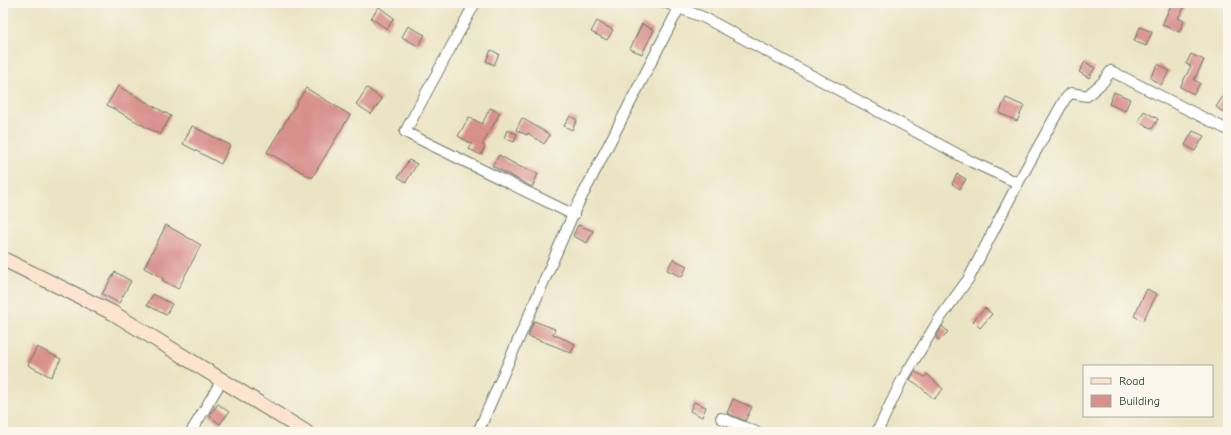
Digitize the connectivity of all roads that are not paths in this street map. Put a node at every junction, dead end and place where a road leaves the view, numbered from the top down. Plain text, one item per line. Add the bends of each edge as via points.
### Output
1 (475, 3) edge
2 (666, 3) edge
3 (679, 8) junction
4 (1228, 130) edge
5 (1018, 183) junction
6 (574, 214) junction
7 (3, 259) edge
8 (222, 380) junction
9 (721, 418) dead end
10 (191, 432) edge
11 (306, 432) edge
12 (478, 432) edge
13 (756, 432) edge
14 (877, 432) edge

1 - 6 street via 406,132
2 - 3 street
3 - 5 street via 705,18 972,162
3 - 6 street
4 - 5 street via 1111,71 1087,96 1071,93 1065,99
5 - 14 street via 968,278 901,382
6 - 12 street
7 - 8 street via 113,313
8 - 10 street
8 - 11 street
9 - 13 street

